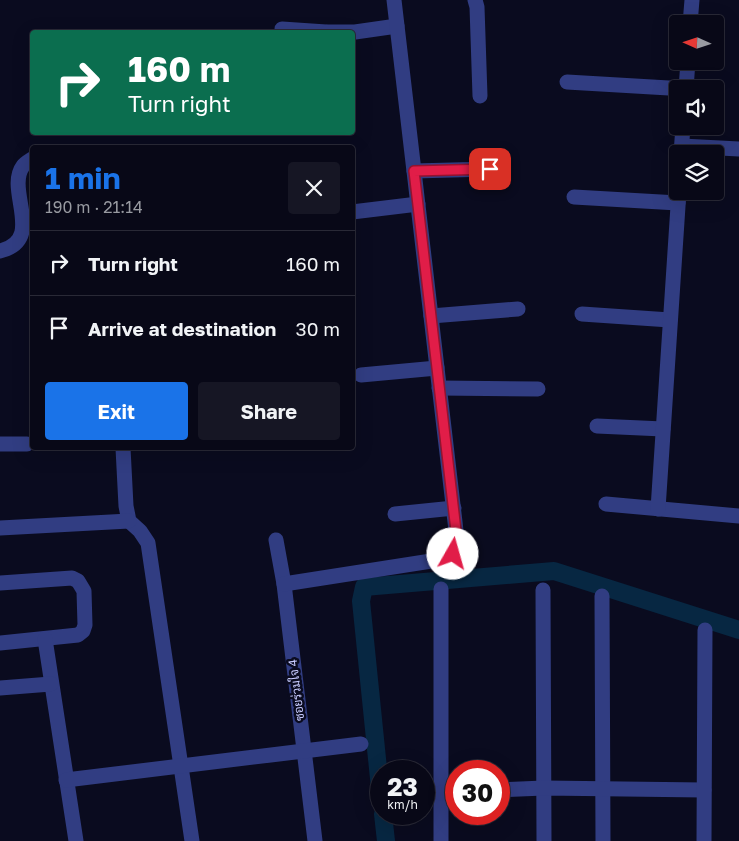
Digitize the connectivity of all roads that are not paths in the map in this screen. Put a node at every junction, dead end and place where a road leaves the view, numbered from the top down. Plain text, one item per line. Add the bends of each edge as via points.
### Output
1 (394, 0) edge
2 (474, 0) edge
3 (692, 0) edge
4 (691, 15) edge
5 (397, 26) junction
6 (282, 29) dead end
7 (297, 30) edge
8 (355, 32) edge
9 (567, 82) dead end
10 (669, 88) edge
11 (480, 96) dead end
12 (724, 149) edge
13 (739, 149) edge
14 (30, 160) edge
15 (490, 169) dead end
16 (414, 171) junction
17 (574, 197) dead end
18 (669, 197) edge
19 (678, 200) edge
20 (418, 204) junction
21 (355, 212) edge
22 (0, 251) edge
23 (518, 309) dead end
24 (582, 314) dead end
25 (431, 316) junction
26 (670, 320) junction
27 (437, 368) junction
28 (361, 376) dead end
29 (439, 388) junction
30 (538, 389) dead end
31 (597, 426) dead end
32 (663, 429) junction
33 (0, 444) edge
34 (27, 444) dead end
35 (123, 450) edge
36 (606, 504) dead end
37 (454, 508) junction
38 (658, 509) junction
39 (395, 514) dead end
40 (739, 516) edge
41 (129, 522) junction
42 (0, 528) edge
43 (276, 540) dead end
44 (0, 583) edge
45 (284, 584) junction
46 (441, 589) dead end
47 (543, 590) dead end
48 (602, 596) dead end
49 (705, 630) dead end
50 (45, 639) junction
51 (0, 643) edge
52 (51, 684) junction
53 (0, 688) edge
54 (361, 744) dead end
55 (304, 751) junction
56 (448, 760) edge
57 (180, 766) junction
58 (66, 780) junction
59 (544, 788) junction
60 (602, 789) junction
61 (510, 790) edge
62 (704, 790) junction
63 (445, 816) edge
64 (76, 841) edge
65 (192, 841) edge
66 (314, 841) edge
67 (441, 841) edge
68 (544, 841) edge
69 (602, 841) edge
70 (704, 841) edge

1 - 5 street
2 - 11 street
3 - 4 street
5 - 8 street
5 - 16 street
6 - 7 street
9 - 10 street
12 - 13 street
14 - 22 street via 19,173 22,236 13,246
15 - 16 street
16 - 20 street
17 - 18 street
19 - 26 street
20 - 21 street
20 - 25 street
23 - 25 street
24 - 26 street
25 - 27 street
26 - 32 street
27 - 28 street
27 - 29 street
29 - 30 street
29 - 37 street
31 - 32 street
32 - 38 street
33 - 34 street
35 - 41 street
36 - 38 street
37 - 39 street
37 - 45 street via 457,539 453,554 444,559
38 - 40 street
41 - 42 street
41 - 57 street via 148,543
43 - 45 street, ซอยร่วมใจ 4
44 - 50 street via 67,578 78,581 84,590 83,631 78,635
45 - 55 street, ซอยร่วมใจ 4
46 - 56 street
47 - 59 street
48 - 60 street
49 - 62 street
50 - 51 street
50 - 52 street
52 - 53 street
52 - 58 street
54 - 55 street
55 - 57 street
55 - 66 street, ซอยร่วมใจ 4
57 - 58 street
57 - 65 street
58 - 64 street
59 - 60 street
59 - 61 street
59 - 68 street
60 - 62 street
60 - 69 street
62 - 70 street
63 - 67 street

